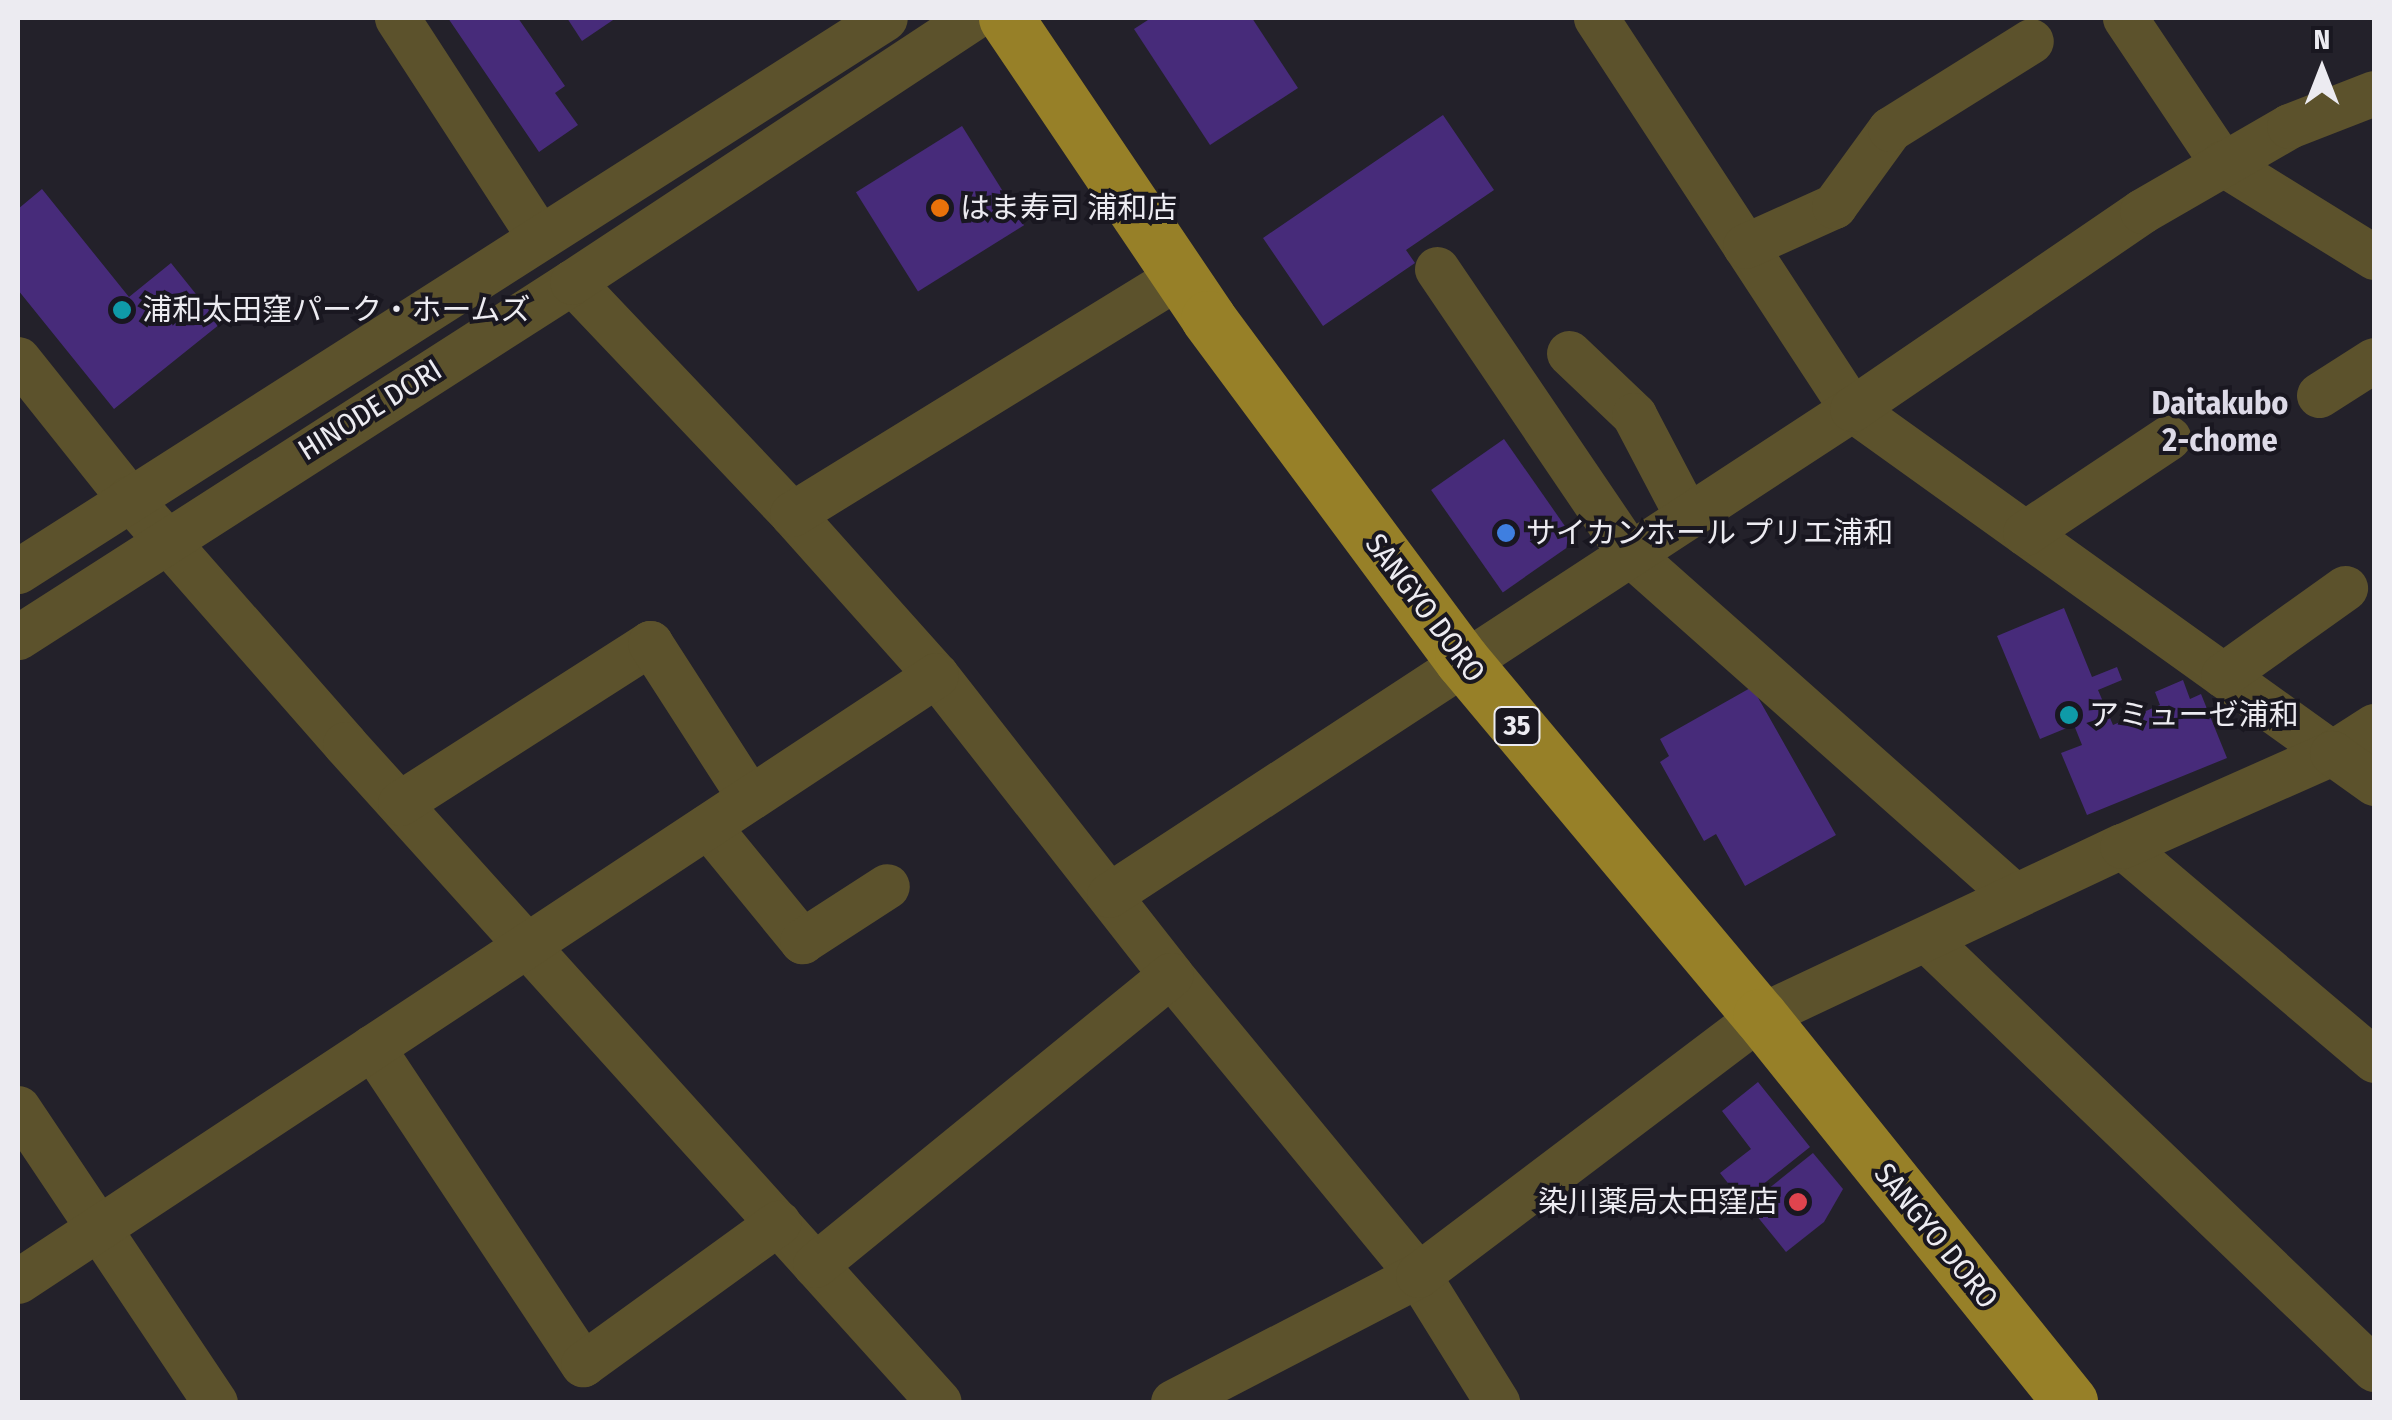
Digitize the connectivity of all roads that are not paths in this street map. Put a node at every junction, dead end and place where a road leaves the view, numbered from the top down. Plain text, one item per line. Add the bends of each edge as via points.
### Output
1 (397, 18) edge
2 (885, 18) edge
3 (972, 18) edge
4 (1006, 18) edge
5 (1596, 18) edge
6 (2124, 18) edge
7 (2031, 40) dead end
8 (2374, 93) edge
9 (2222, 163) junction
10 (540, 238) junction
11 (1746, 246) junction
12 (2374, 257) edge
13 (1437, 269) dead end
14 (1180, 275) junction
15 (572, 282) junction
16 (1569, 353) dead end
17 (18, 359) edge
18 (2374, 360) edge
19 (2319, 396) dead end
20 (1852, 409) junction
21 (2168, 438) dead end
22 (129, 498) junction
23 (792, 514) junction
24 (1686, 516) junction
25 (2024, 533) junction
26 (166, 539) junction
27 (1629, 553) junction
28 (18, 572) edge
29 (2345, 588) dead end
30 (18, 637) edge
31 (1462, 660) junction
32 (936, 675) junction
33 (2223, 675) junction
34 (2374, 726) edge
35 (2332, 753) junction
36 (2374, 782) edge
37 (750, 798) junction
38 (400, 803) junction
39 (708, 826) junction
40 (2122, 846) junction
41 (888, 886) dead end
42 (1109, 895) junction
43 (2015, 896) junction
44 (1926, 938) junction
45 (524, 943) junction
46 (1172, 975) junction
47 (1760, 1016) junction
48 (372, 1048) junction
49 (2374, 1060) edge
50 (18, 1108) edge
51 (778, 1223) junction
52 (99, 1228) junction
53 (814, 1265) junction
54 (1418, 1275) junction
55 (18, 1281) edge
56 (2374, 1370) edge
57 (216, 1402) edge
58 (939, 1402) edge
59 (1173, 1402) edge
60 (1497, 1402) edge
61 (2070, 1402) edge

1 - 10 street
2 - 10 street, HINODE DORI
3 - 15 street, HINODE DORI
4 - 14 main road, SANGYO DORO / 35
5 - 11 street
6 - 9 street
7 - 11 street via 1890,130 1834,206
8 - 9 street via 2289,126
9 - 12 street
9 - 20 street
10 - 22 street, HINODE DORI
11 - 20 street
13 - 27 street
14 - 23 street
14 - 31 main road, SANGYO DORO / 35
15 - 23 street
15 - 26 street, HINODE DORI
16 - 24 street via 1634,415
17 - 22 street
18 - 19 street
20 - 24 street
20 - 25 street
21 - 25 street
22 - 26 street
22 - 28 street, HINODE DORI
23 - 32 street
24 - 27 street
25 - 33 street
26 - 30 street, HINODE DORI
26 - 38 street
27 - 31 street
27 - 43 street
29 - 33 street
31 - 42 street
31 - 47 main road, SANGYO DORO / 35
32 - 37 street
32 - 42 street
33 - 35 street
34 - 35 street
35 - 36 street
35 - 40 street
37 - 38 street via 650,643
37 - 39 street
38 - 45 street
39 - 41 street via 802,941
39 - 45 street
40 - 43 street
40 - 49 street
42 - 46 street
43 - 44 street
44 - 47 street
44 - 56 street
45 - 48 street
45 - 51 street
46 - 53 street
46 - 54 street
47 - 54 street
47 - 61 main road, SANGYO DORO / 35
48 - 51 street via 583,1364
48 - 52 street
50 - 52 street
51 - 53 street
52 - 55 street
52 - 57 street
53 - 58 street
54 - 59 street
54 - 60 street

